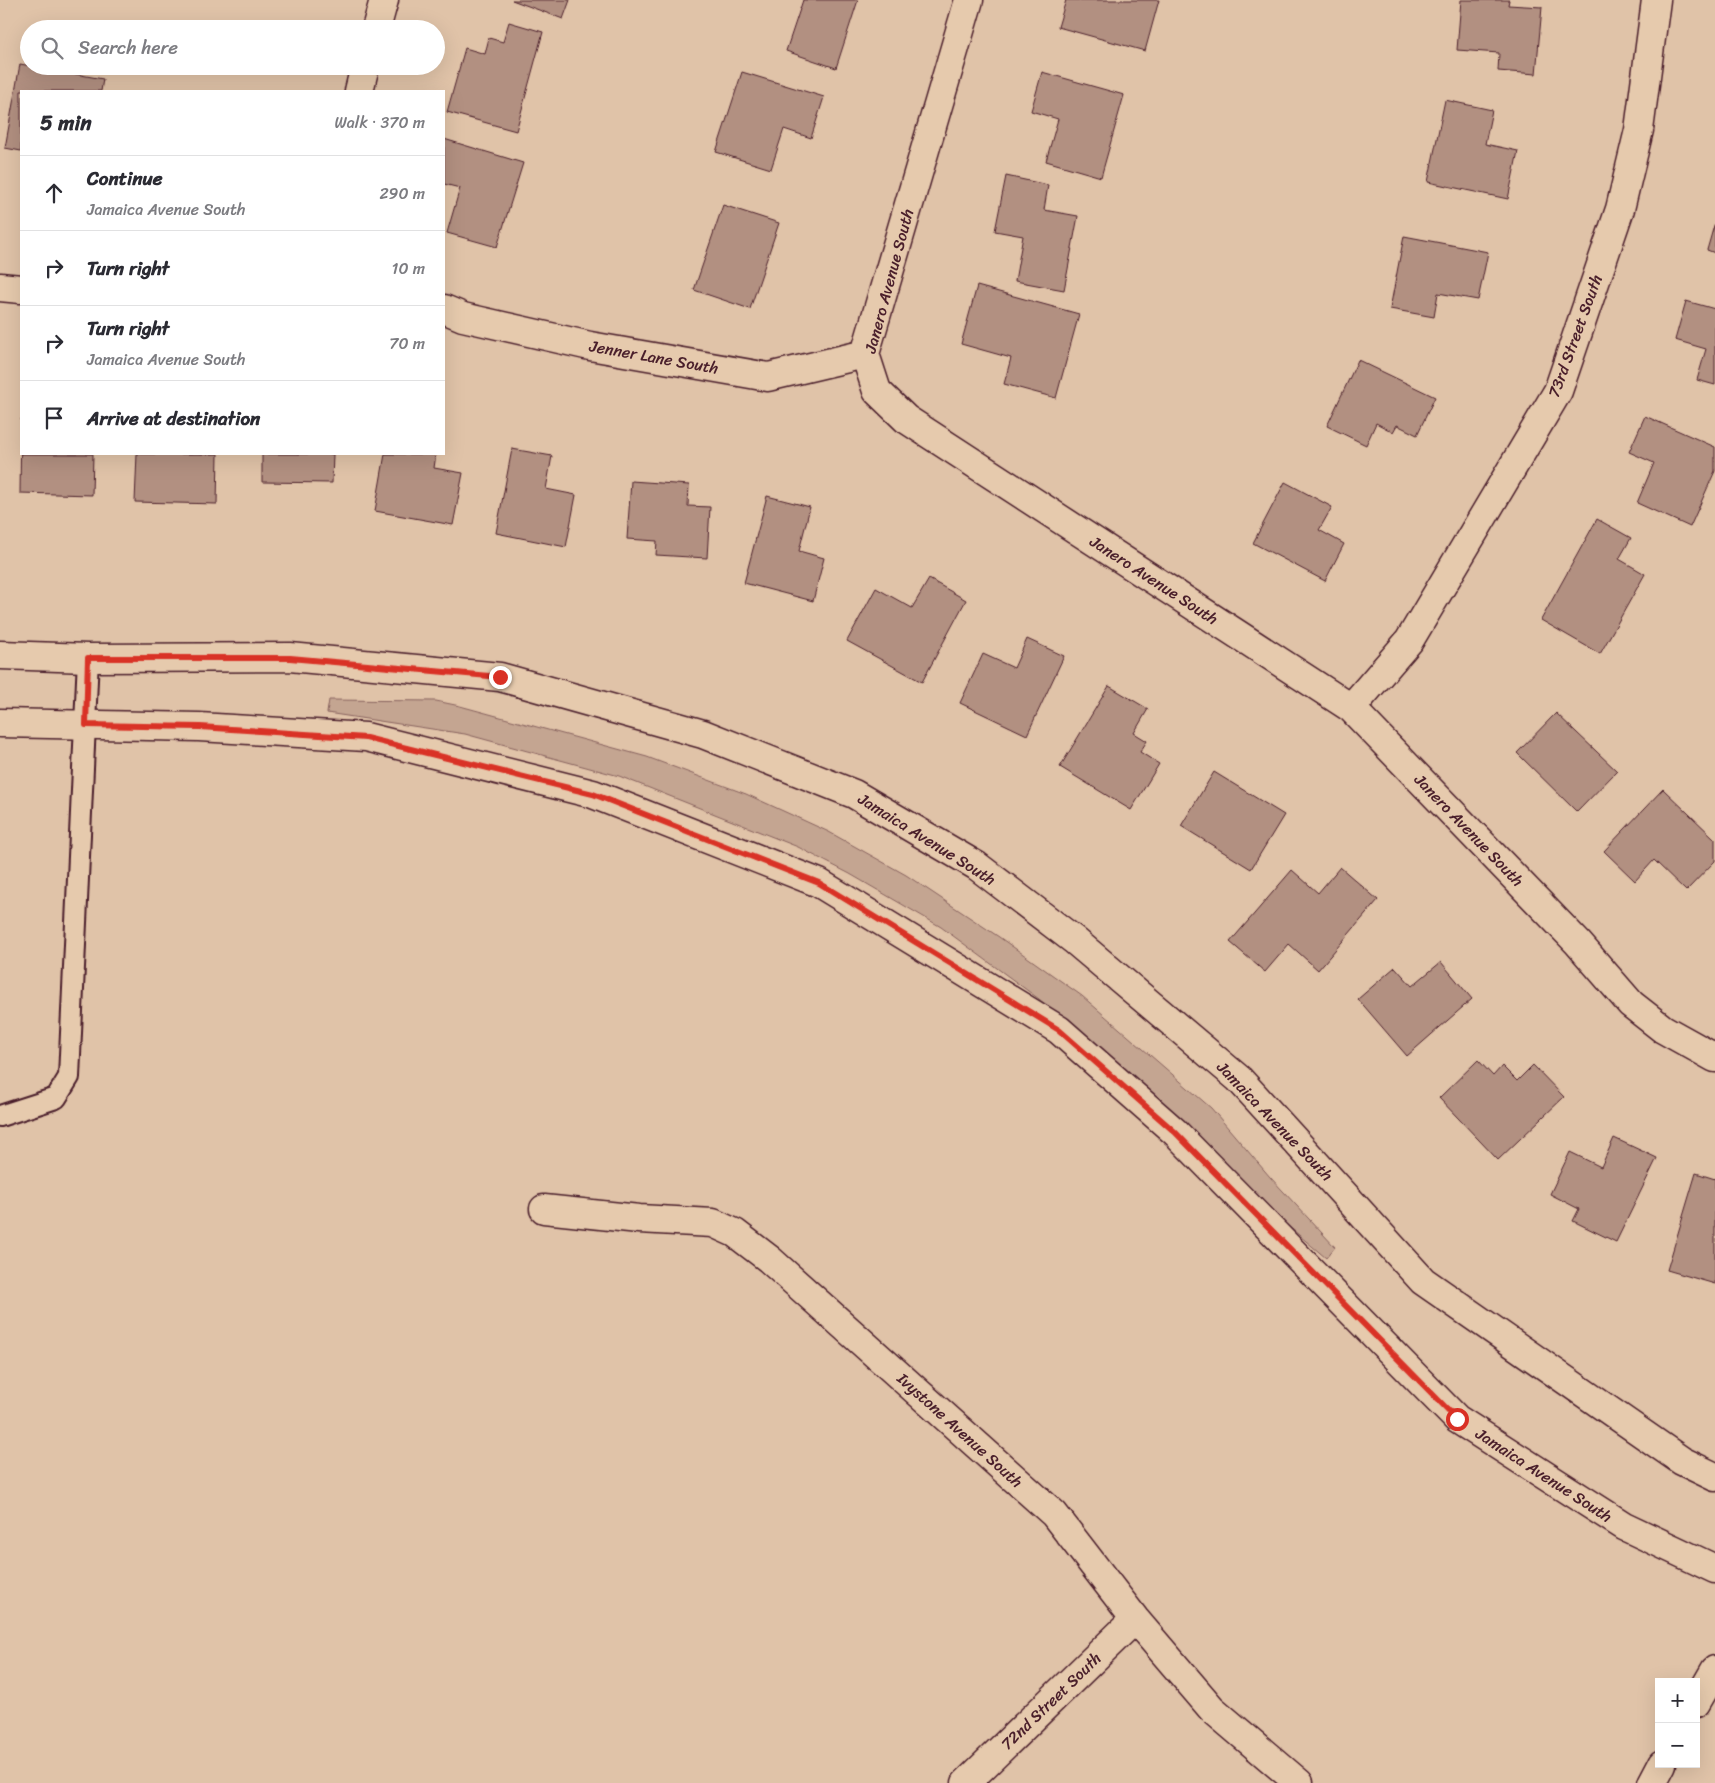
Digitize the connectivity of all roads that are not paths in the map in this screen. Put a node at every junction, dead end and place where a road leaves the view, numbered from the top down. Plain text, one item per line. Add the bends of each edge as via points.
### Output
1 (384, 0) edge
2 (969, 0) edge
3 (1656, 0) edge
4 (378, 20) edge
5 (362, 75) edge
6 (358, 90) edge
7 (0, 287) edge
8 (20, 289) edge
9 (445, 309) edge
10 (865, 354) junction
11 (0, 655) edge
12 (88, 658) junction
13 (1351, 708) junction
14 (0, 723) edge
15 (86, 725) junction
16 (1715, 1058) edge
17 (0, 1116) edge
18 (544, 1209) dead end
19 (1715, 1478) edge
20 (1715, 1569) edge
21 (1135, 1619) junction
22 (1715, 1670) edge
23 (1700, 1696) edge
24 (1660, 1768) edge
25 (966, 1783) edge
26 (1299, 1783) edge
27 (1652, 1783) edge

1 - 4 street
2 - 10 street, Janero Avenue South
3 - 13 street, 73rd Street South via 1639,130 1620,209 1558,391 1410,641
5 - 6 street
7 - 8 street
9 - 10 street, Jenner Lane South via 462,317 590,346 768,376
10 - 13 street, Janero Avenue South via 877,391 906,419
11 - 12 street, Jamaica Avenue South
12 - 15 lane
12 - 19 street, Jamaica Avenue South via 290,658 500,677 703,734 854,794 977,866 1074,940 1239,1079 1423,1281 1682,1461
13 - 16 street, Janero Avenue South via 1578,943 1631,1004 1663,1029
14 - 15 street, Jamaica Avenue South
15 - 17 lane via 69,1077 56,1098
15 - 20 street, Jamaica Avenue South via 200,727 366,738 593,794 819,883 1059,1030 1175,1132 1457,1419 1624,1526
18 - 21 street, Ivystone Avenue South via 714,1223 735,1233 769,1259 1054,1514
21 - 25 street, 72nd Street South
21 - 26 street, Ivystone Avenue South via 1212,1709
22 - 23 street
24 - 27 street

